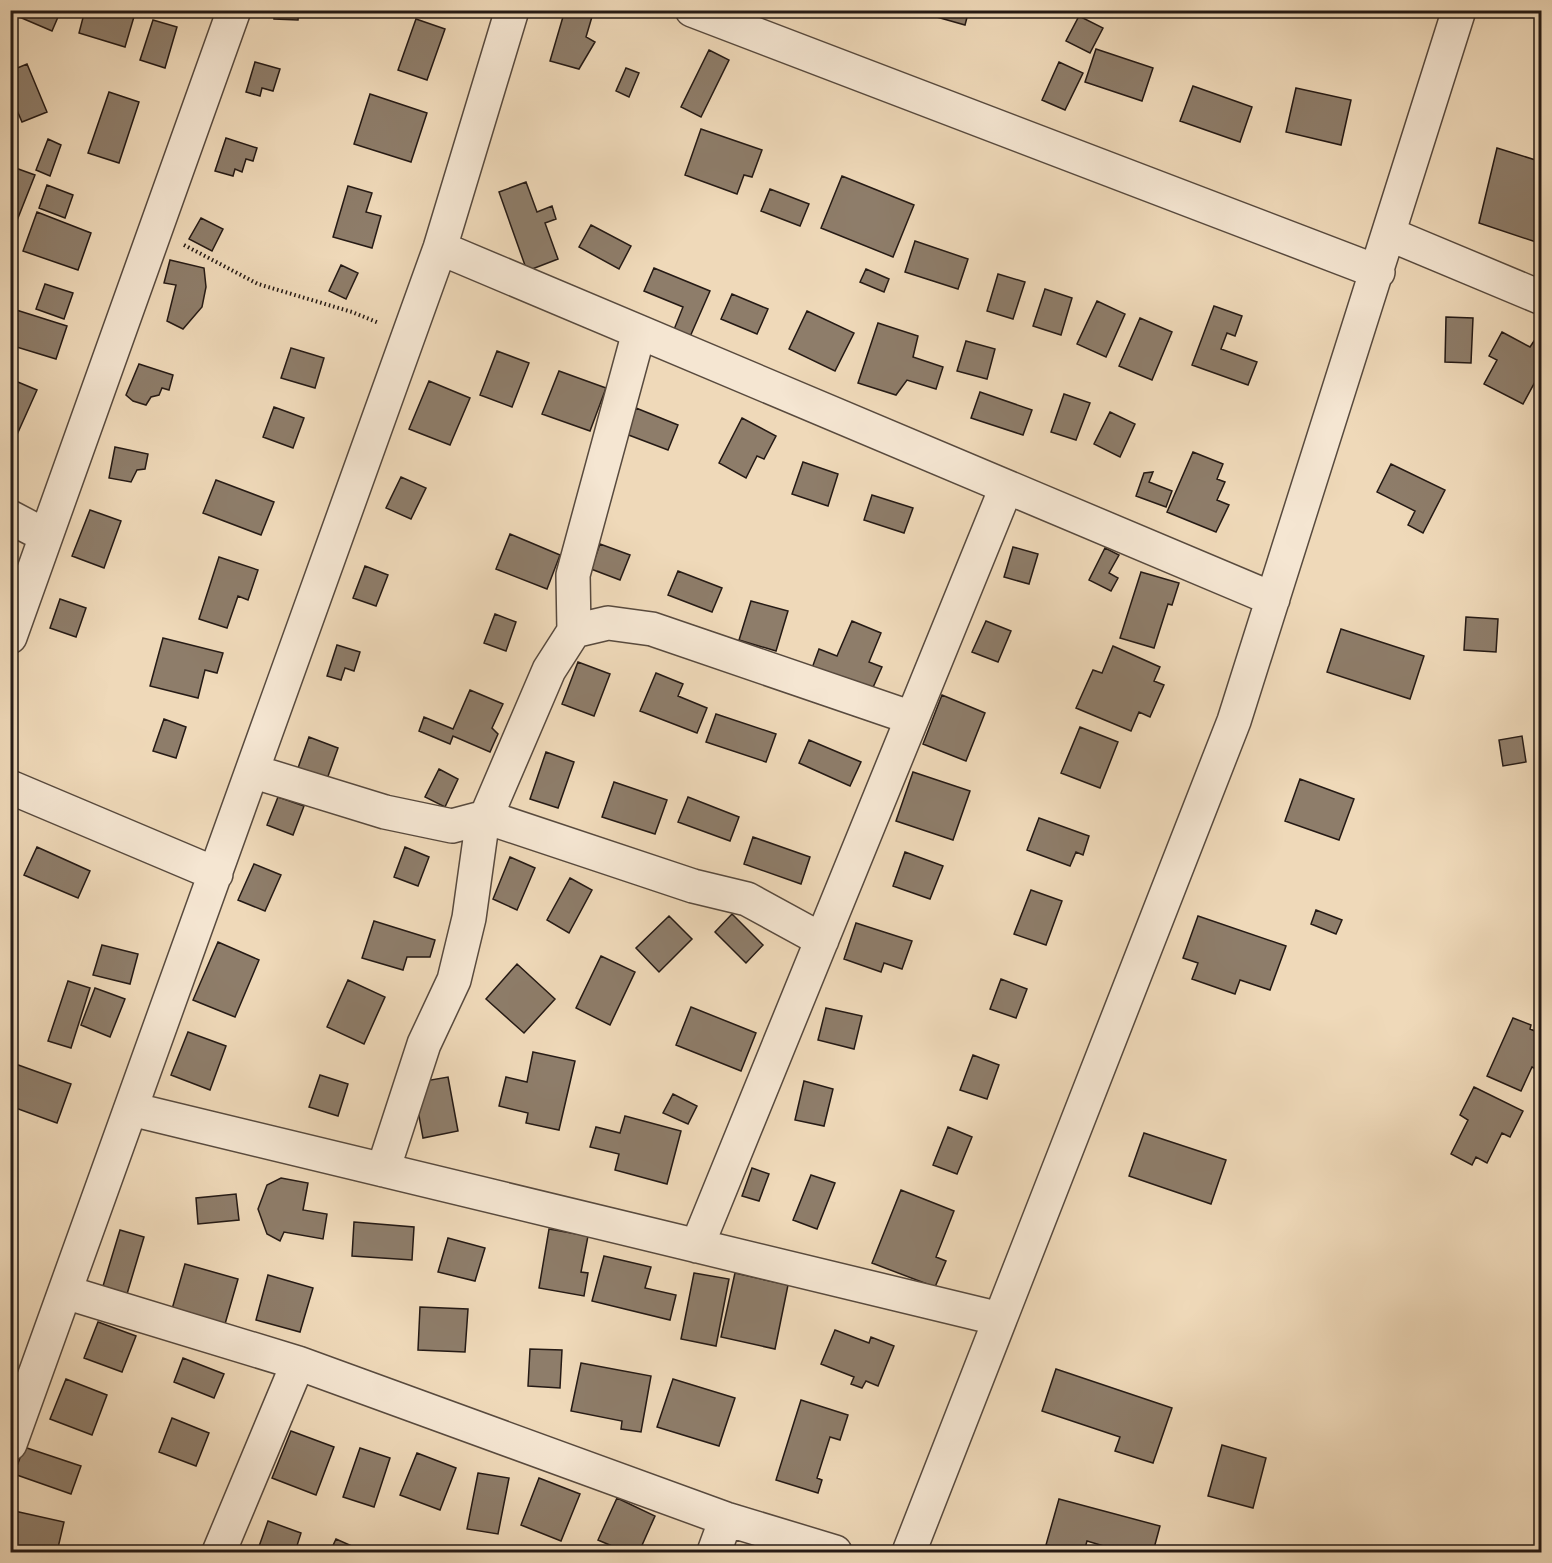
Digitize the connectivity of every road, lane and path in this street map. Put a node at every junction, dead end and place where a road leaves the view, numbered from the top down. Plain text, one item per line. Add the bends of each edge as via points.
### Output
1 (234, 10) edge
2 (512, 10) edge
3 (692, 10) edge
4 (1459, 10) edge
5 (154, 230) junction
6 (1389, 234) junction
7 (440, 248) junction
8 (1378, 272) junction
9 (1542, 298) edge
10 (639, 332) junction
11 (408, 336) junction
12 (1006, 488) junction
13 (10, 517) edge
14 (46, 536) junction
15 (1273, 599) junction
16 (574, 631) junction
17 (10, 637) edge
18 (912, 718) junction
19 (252, 771) junction
20 (10, 787) edge
21 (486, 817) junction
22 (216, 874) junction
23 (822, 940) junction
24 (131, 1109) junction
25 (383, 1170) junction
26 (697, 1246) junction
27 (65, 1293) junction
28 (1000, 1319) junction
29 (298, 1363) junction
30 (10, 1444) edge
31 (726, 1519) junction
32 (219, 1552) edge
33 (714, 1552) edge
34 (835, 1552) edge
35 (909, 1552) edge

1 - 5 street
2 - 7 street
3 - 8 street
4 - 6 street
5 - 11 path via 258,284 352,312
5 - 14 street
6 - 8 street
6 - 9 street
7 - 10 street
7 - 11 street
8 - 15 street
10 - 12 street
10 - 16 street via 573,575
11 - 19 street
12 - 15 street
12 - 18 street
13 - 14 street
14 - 17 street
15 - 28 street via 1234,721
16 - 18 street via 608,623 652,629
16 - 21 street via 549,670
18 - 23 street
19 - 21 street via 385,812 452,826
19 - 22 street
20 - 22 street
21 - 23 street via 693,886 747,899
21 - 25 street via 454,980 424,1044
22 - 24 street
23 - 26 street
24 - 25 street
24 - 27 street
25 - 26 street
26 - 28 street
27 - 29 street
27 - 30 street
28 - 35 street
29 - 31 street
29 - 32 street
31 - 33 street
31 - 34 street

